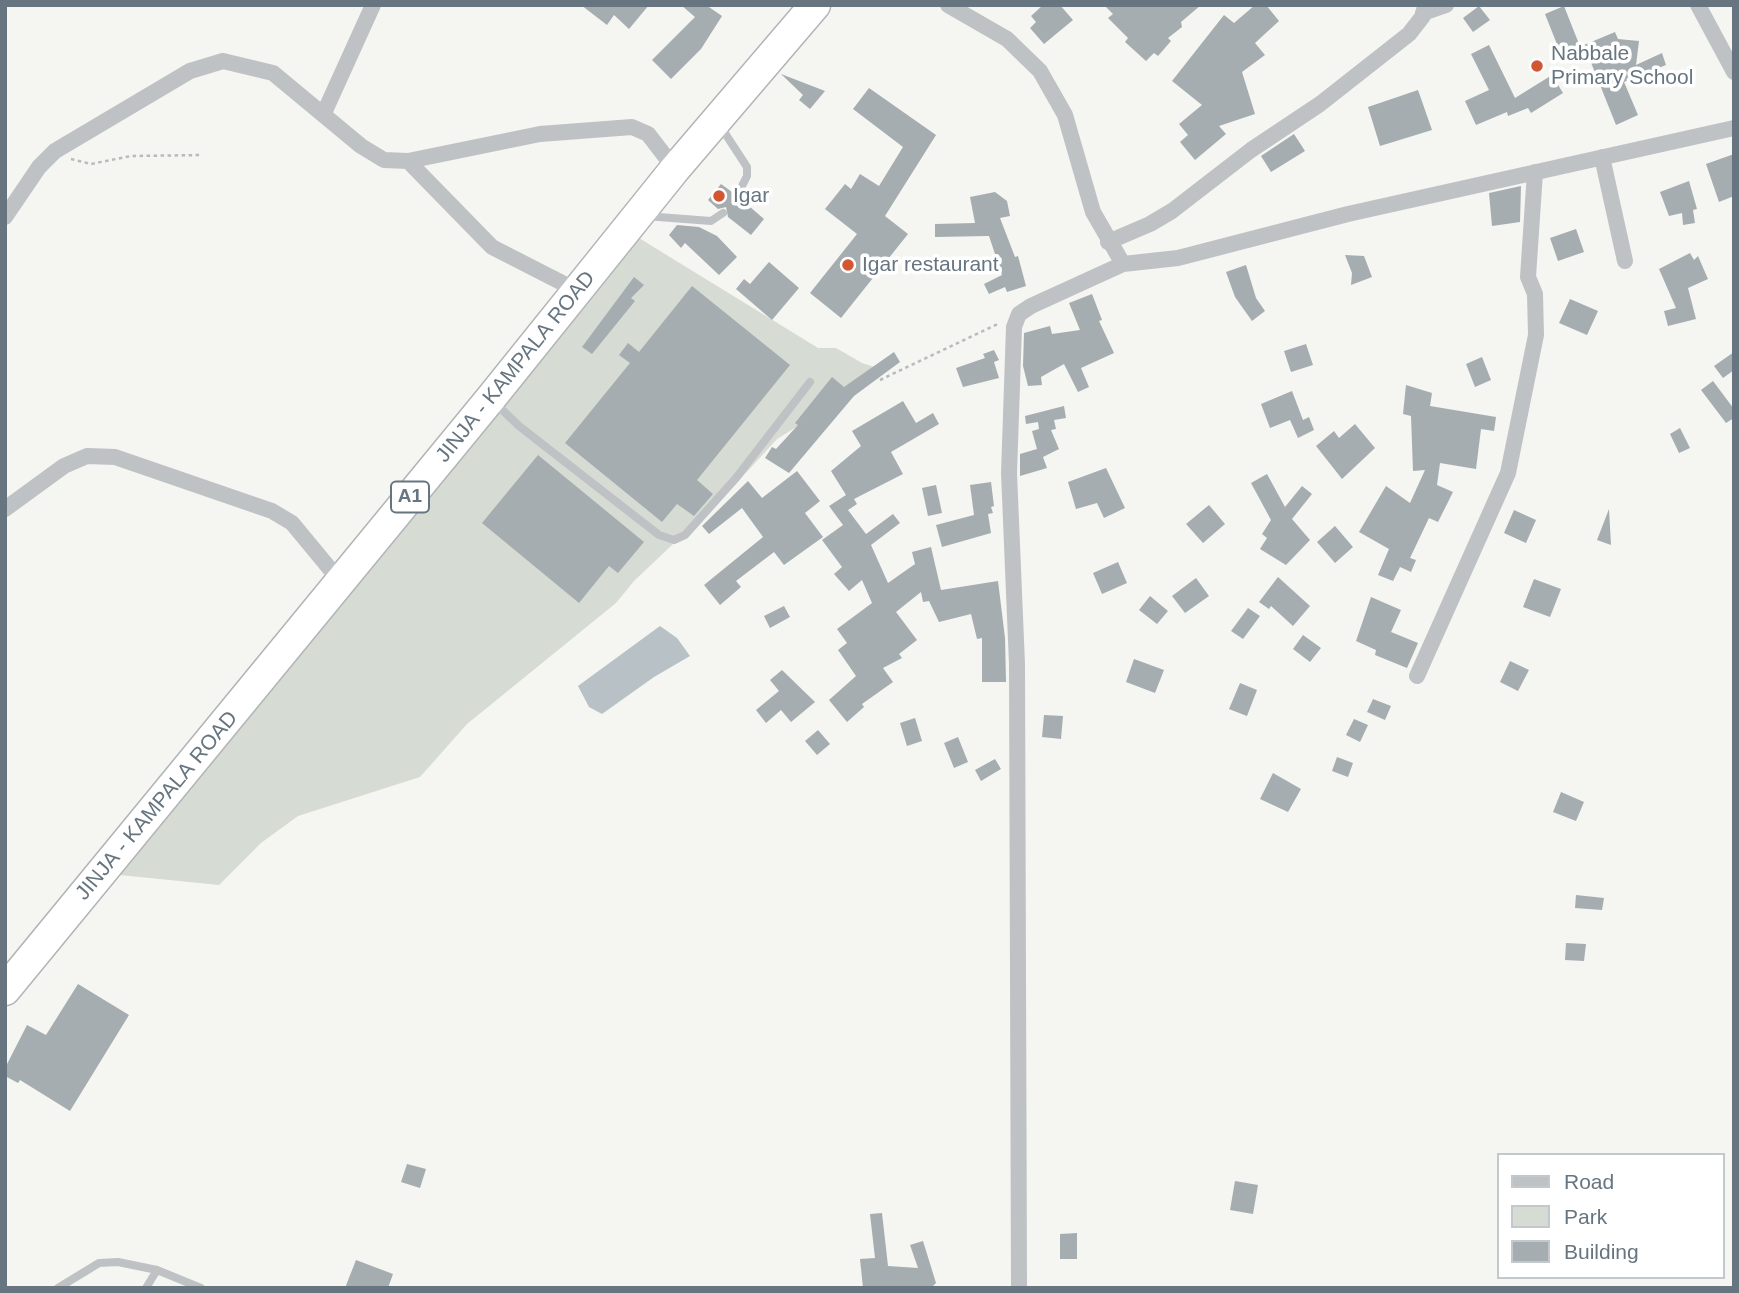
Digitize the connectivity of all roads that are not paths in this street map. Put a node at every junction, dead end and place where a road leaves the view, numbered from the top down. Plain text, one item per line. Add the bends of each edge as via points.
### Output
1 (373, 5) edge
2 (815, 5) edge
3 (948, 5) edge
4 (1446, 5) edge
5 (1698, 5) edge
6 (1424, 9) edge
7 (1734, 72) edge
8 (324, 113) junction
9 (718, 122) junction
10 (1734, 128) edge
11 (1602, 157) junction
12 (408, 161) junction
13 (675, 169) junction
14 (1535, 172) junction
15 (737, 196) dead end
16 (723, 213) dead end
17 (638, 216) junction
18 (5, 217) edge
19 (1108, 242) junction
20 (1625, 261) dead end
21 (1123, 264) junction
22 (578, 291) junction
23 (810, 382) dead end
24 (491, 398) junction
25 (5, 509) edge
26 (341, 581) junction
27 (1417, 676) dead end
28 (5, 990) edge
29 (157, 1270) junction
30 (58, 1288) edge
31 (146, 1288) edge
32 (201, 1288) edge
33 (1019, 1288) edge

1 - 8 street
2 - 9 highway, JINJA - KAMPALA ROAD / A1
3 - 19 street via 1007,39 1040,71 1065,115 1093,212
4 - 6 street
5 - 7 street
6 - 19 street via 1409,34 1320,104 1172,211
8 - 12 street via 384,160
8 - 18 street via 273,73 223,61 190,71 55,151
9 - 13 highway, JINJA - KAMPALA ROAD / A1
9 - 15 lane via 747,167
10 - 11 street
11 - 14 street
11 - 20 street
12 - 13 street via 540,134 632,127 648,134
12 - 22 street via 492,247
13 - 17 highway, JINJA - KAMPALA ROAD / A1
14 - 21 street via 1178,258
14 - 27 street via 1528,277 1535,294 1536,335 1508,473
16 - 17 lane via 711,221
17 - 22 highway, JINJA - KAMPALA ROAD / A1
19 - 21 street
21 - 33 street via 1019,314 1014,327 1009,473 1017,664
22 - 24 highway, JINJA - KAMPALA ROAD / A1
23 - 24 lane via 736,478 685,535 674,540 659,535 519,426
24 - 26 highway, JINJA - KAMPALA ROAD / A1
25 - 26 street via 64,466 87,456 115,457 272,512 292,523
26 - 28 highway, JINJA - KAMPALA ROAD / A1
29 - 30 lane via 99,1263
29 - 31 lane
29 - 32 lane

